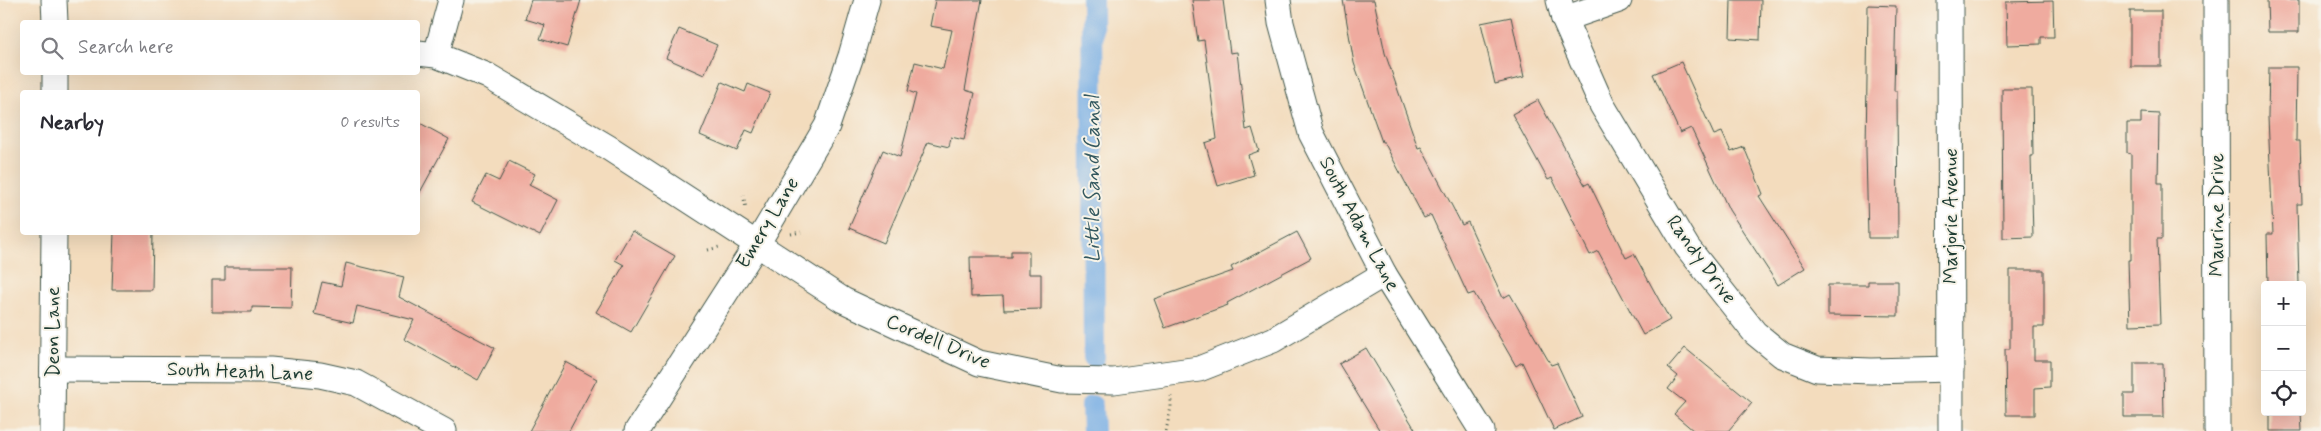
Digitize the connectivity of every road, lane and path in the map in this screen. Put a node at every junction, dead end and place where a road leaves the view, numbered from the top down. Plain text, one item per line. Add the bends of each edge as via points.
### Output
1 (54, 0) edge
2 (451, 0) edge
3 (867, 0) edge
4 (1278, 0) edge
5 (1619, 0) edge
6 (1950, 0) edge
7 (2216, 0) edge
8 (1562, 10) edge
9 (55, 20) edge
10 (427, 54) edge
11 (55, 75) edge
12 (55, 90) edge
13 (743, 195) dead end
14 (746, 208) dead end
15 (800, 232) dead end
16 (788, 234) dead end
17 (54, 235) edge
18 (757, 244) junction
19 (720, 247) dead end
20 (708, 250) dead end
21 (1384, 274) junction
22 (53, 369) junction
23 (1951, 369) junction
24 (1171, 373) junction
25 (52, 431) edge
26 (444, 431) edge
27 (637, 431) edge
28 (1166, 431) edge
29 (1482, 431) edge
30 (1952, 431) edge
31 (2217, 431) edge

1 - 9 street
2 - 10 street
3 - 18 street, Emery Lane via 827,126
4 - 21 street, South Adam Lane via 1281,23 1311,133
5 - 8 street
6 - 23 street, Marjorie Avenue
7 - 31 street, Maurine Drive
8 - 23 street, Randy Drive via 1602,105 1687,247 1755,333 1782,355 1817,368 1871,371
10 - 18 street, Cordell Drive via 488,76
11 - 12 street
13 - 14 path
15 - 16 path
17 - 22 street, Deon Lane
18 - 24 street, Cordell Drive via 843,300 979,364 1062,380 1114,381
18 - 27 street, Emery Lane
19 - 20 path
21 - 24 street, Cordell Drive via 1273,340 1199,369
21 - 29 street, South Adam Lane
22 - 25 street, Deon Lane
22 - 26 street, South Heath Lane via 270,370 320,375 356,383
23 - 30 street, Marjorie Avenue
24 - 28 path via 1171,407

